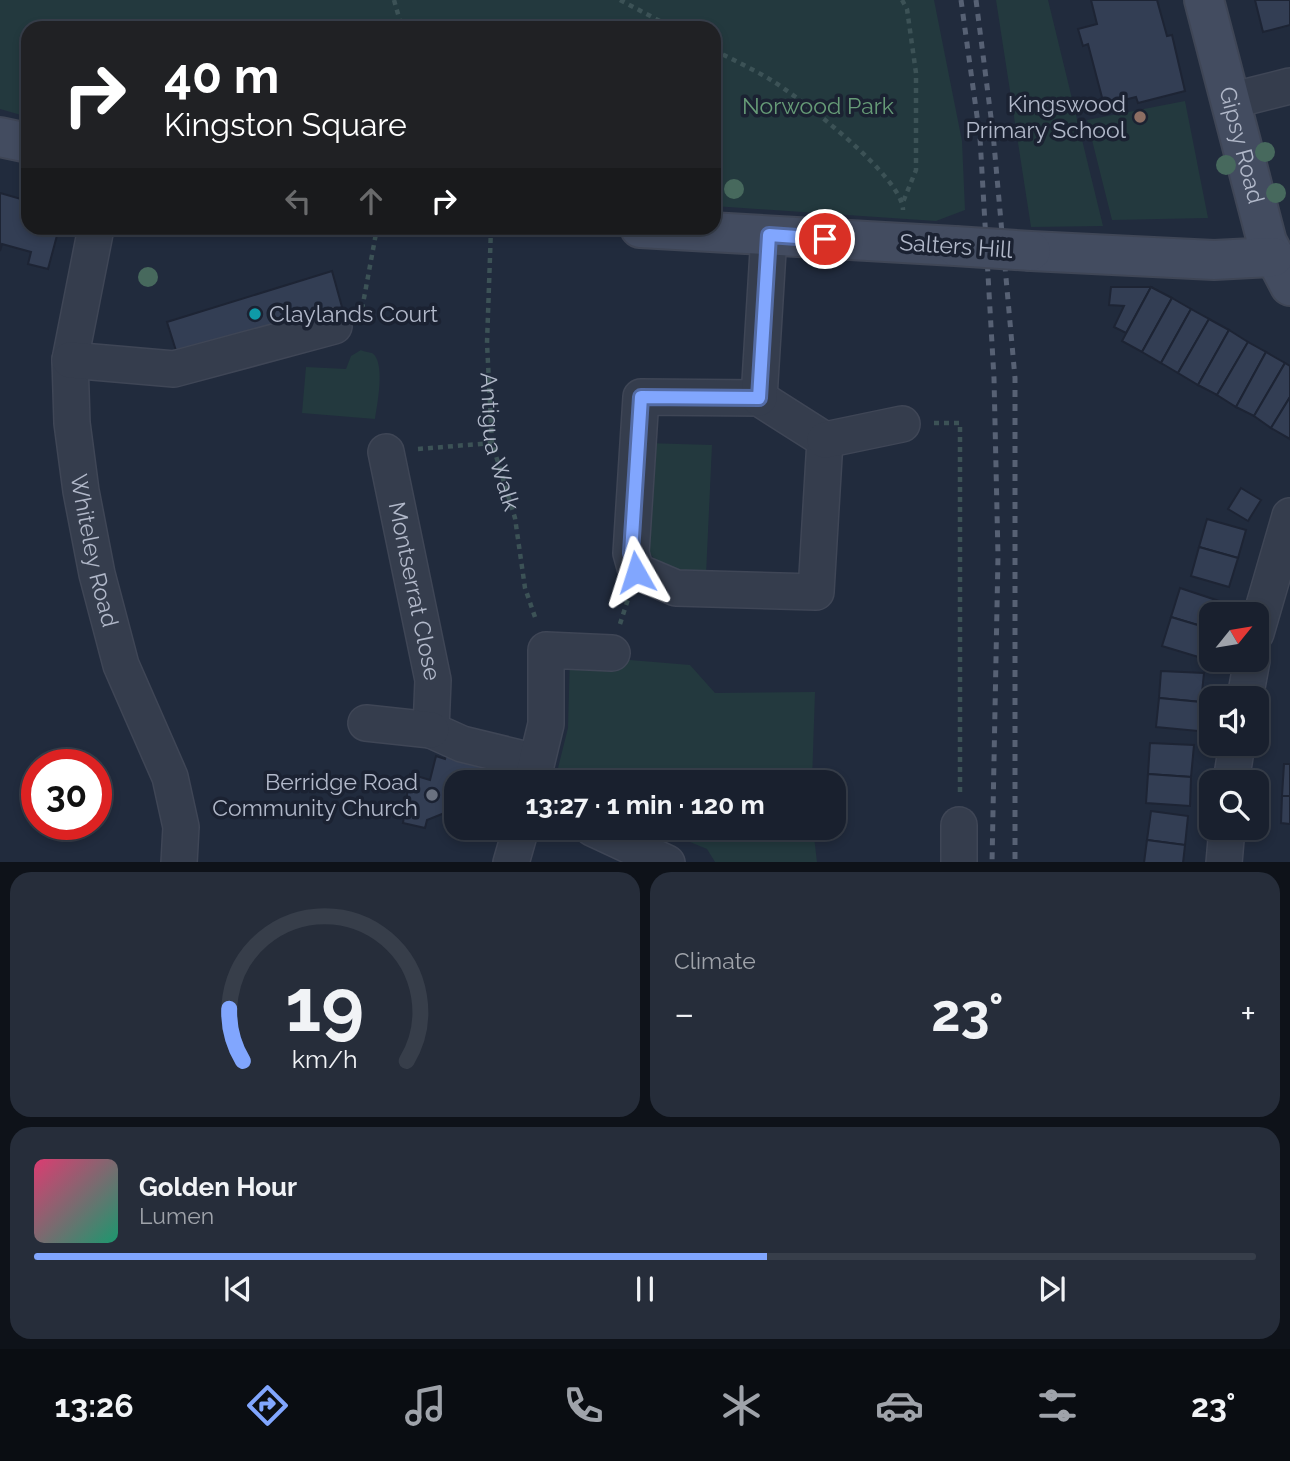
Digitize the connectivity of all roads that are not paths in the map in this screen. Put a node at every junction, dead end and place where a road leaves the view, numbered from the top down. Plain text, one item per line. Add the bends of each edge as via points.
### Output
1 (1204, 0) edge
2 (1290, 86) edge
3 (1230, 101) junction
4 (0, 137) edge
5 (21, 142) edge
6 (721, 232) edge
7 (95, 235) edge
8 (769, 235) junction
9 (1281, 272) edge
10 (347, 322) road end
11 (70, 360) junction
12 (759, 398) junction
13 (902, 424) road end
14 (825, 440) junction
15 (386, 452) road end
16 (1290, 516) edge
17 (1265, 602) edge
18 (612, 653) road end
19 (366, 723) dead end
20 (431, 730) junction
21 (529, 770) edge
22 (534, 770) edge
23 (959, 825) road end
24 (518, 840) edge
25 (618, 840) edge
26 (1226, 840) edge
27 (179, 862) edge
28 (511, 862) edge
29 (665, 862) edge
30 (959, 862) edge
31 (1224, 862) edge

1 - 3 street, Gipsy Road
2 - 3 street
3 - 9 street, Gipsy Road via 1267,242
4 - 5 street
6 - 8 street, Salters Hill
7 - 11 street, Whiteley Road
8 - 9 street, Salters Hill, bridge via 1214,260
8 - 12 street
10 - 11 street via 174,369
11 - 27 street, Whiteley Road via 72,424 97,574 121,665 170,776 181,827
12 - 14 street
12 - 14 street via 641,397 631,553 636,572 676,588 816,592
13 - 14 street
15 - 20 street, Montserrat Close via 433,680
16 - 17 street
18 - 22 street via 546,650 546,724
19 - 20 street
20 - 21 street
23 - 30 street
24 - 28 street
25 - 29 street
26 - 31 street

